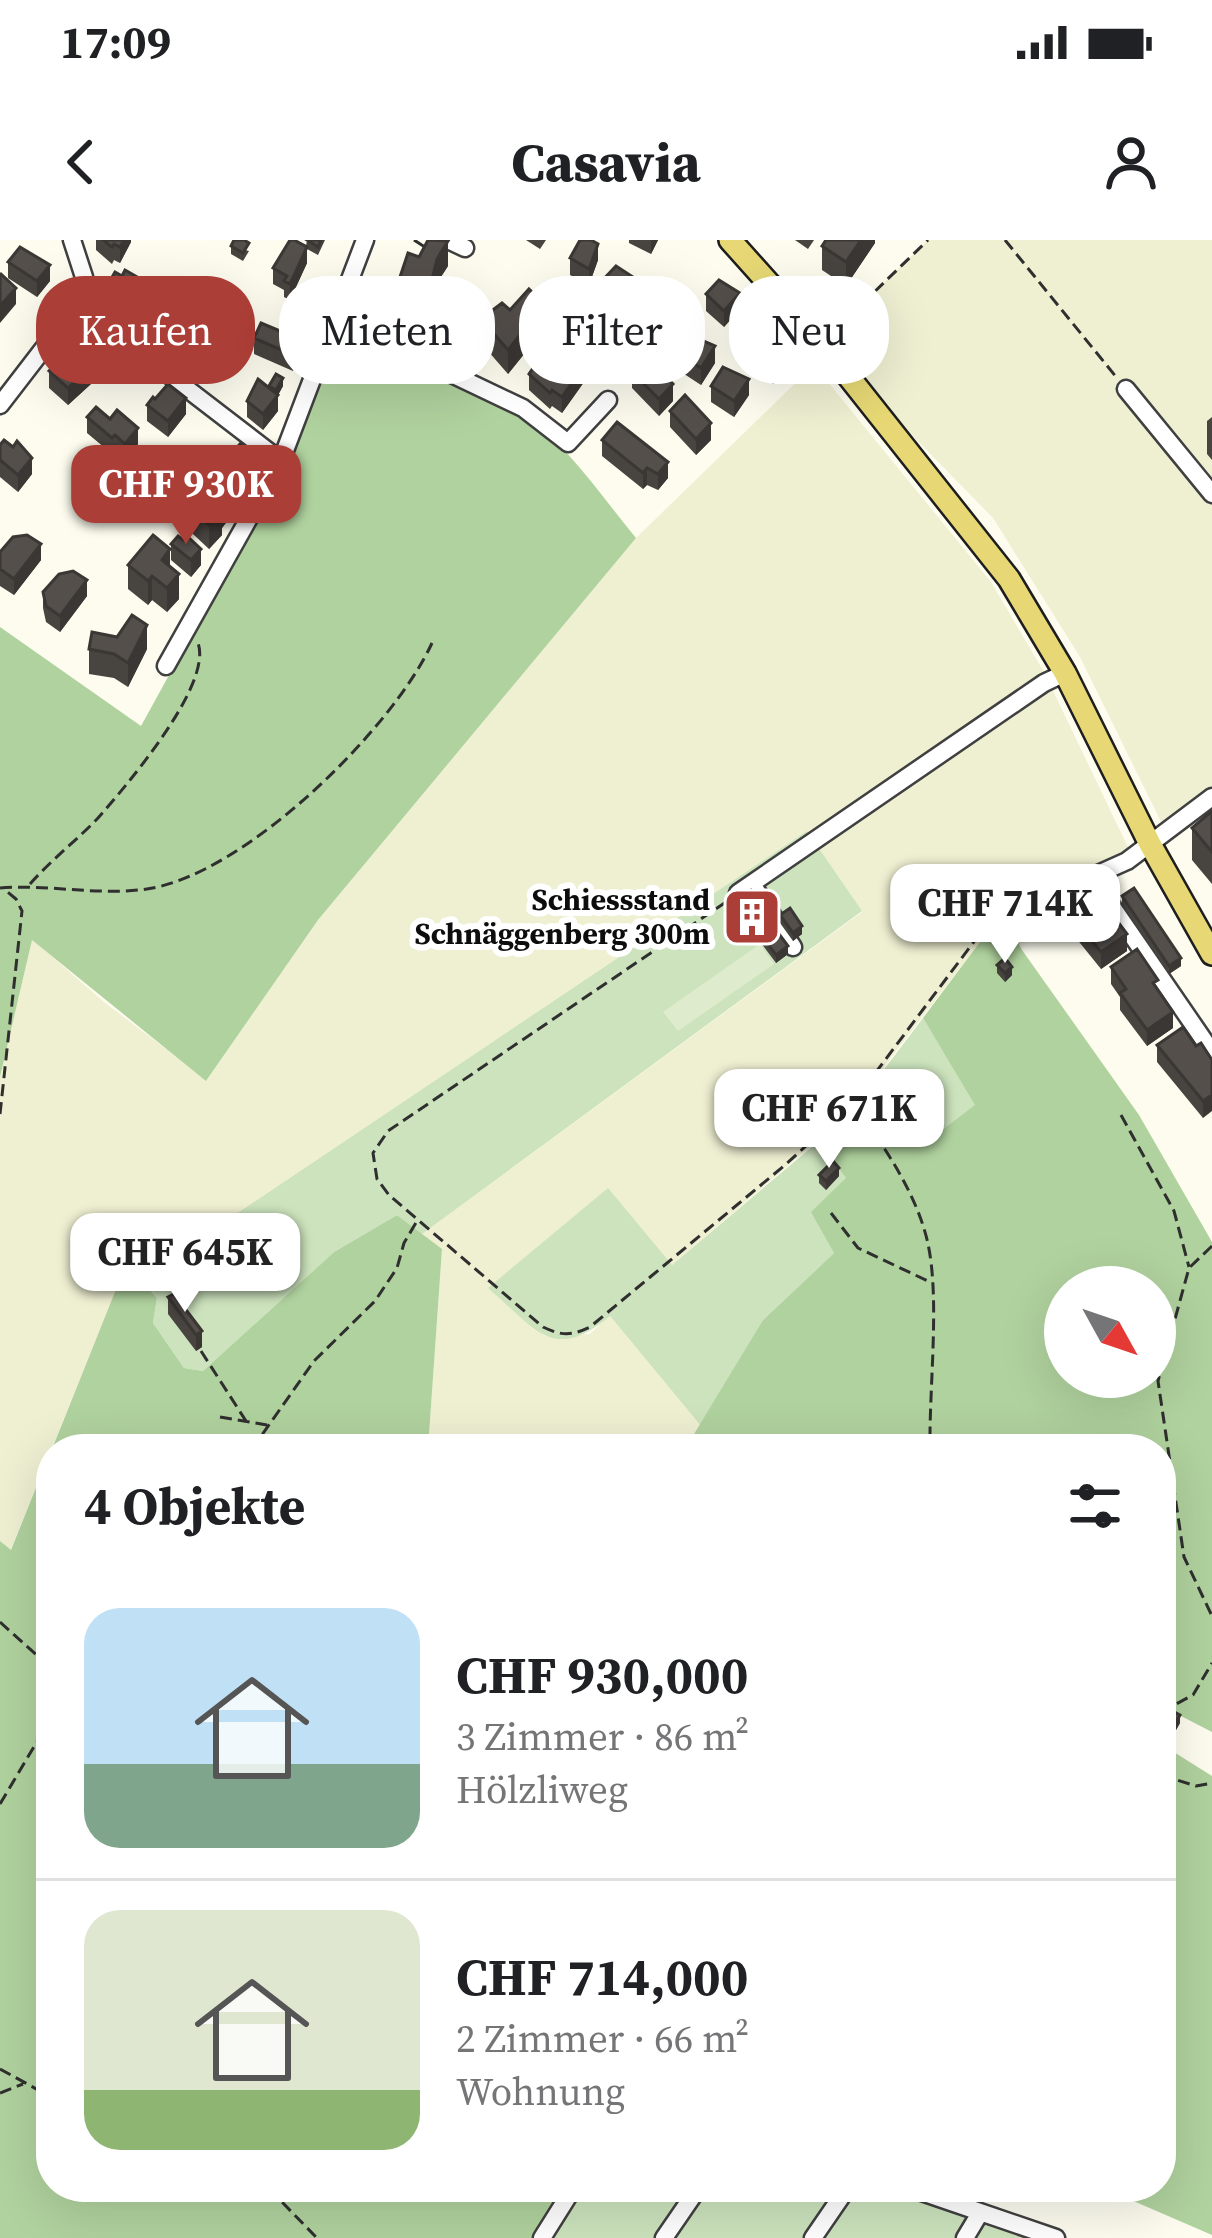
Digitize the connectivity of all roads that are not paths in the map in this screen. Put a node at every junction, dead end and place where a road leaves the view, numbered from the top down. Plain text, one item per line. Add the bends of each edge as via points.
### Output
1 (72, 240) edge
2 (365, 240) edge
3 (730, 240) edge
4 (84, 276) edge
5 (351, 276) edge
6 (36, 358) edge
7 (181, 384) edge
8 (310, 384) edge
9 (473, 384) edge
10 (1126, 388) road end
11 (608, 400) dead end
12 (0, 405) edge
13 (281, 461) junction
14 (1212, 494) edge
15 (166, 666) dead end
16 (1065, 673) junction
17 (1212, 796) edge
18 (1150, 844) junction
19 (793, 947) edge
20 (1212, 954) edge
21 (1212, 1052) edge
22 (565, 2202) edge
23 (689, 2202) edge
24 (838, 2202) edge
25 (949, 2202) edge
26 (980, 2213) junction
27 (542, 2238) edge
28 (664, 2238) edge
29 (813, 2238) edge
30 (965, 2238) edge
31 (1056, 2238) edge

1 - 4 street
2 - 5 street
3 - 16 main road via 984,545
6 - 12 street
7 - 13 street
8 - 13 street
9 - 11 street via 523,408 568,443
10 - 14 street
13 - 15 street
16 - 18 main road
16 - 19 street via 745,889
17 - 18 street
18 - 20 main road
18 - 21 street via 1098,874 1102,892
22 - 27 street
23 - 28 street
24 - 29 street
25 - 26 street
26 - 30 street
26 - 31 street

